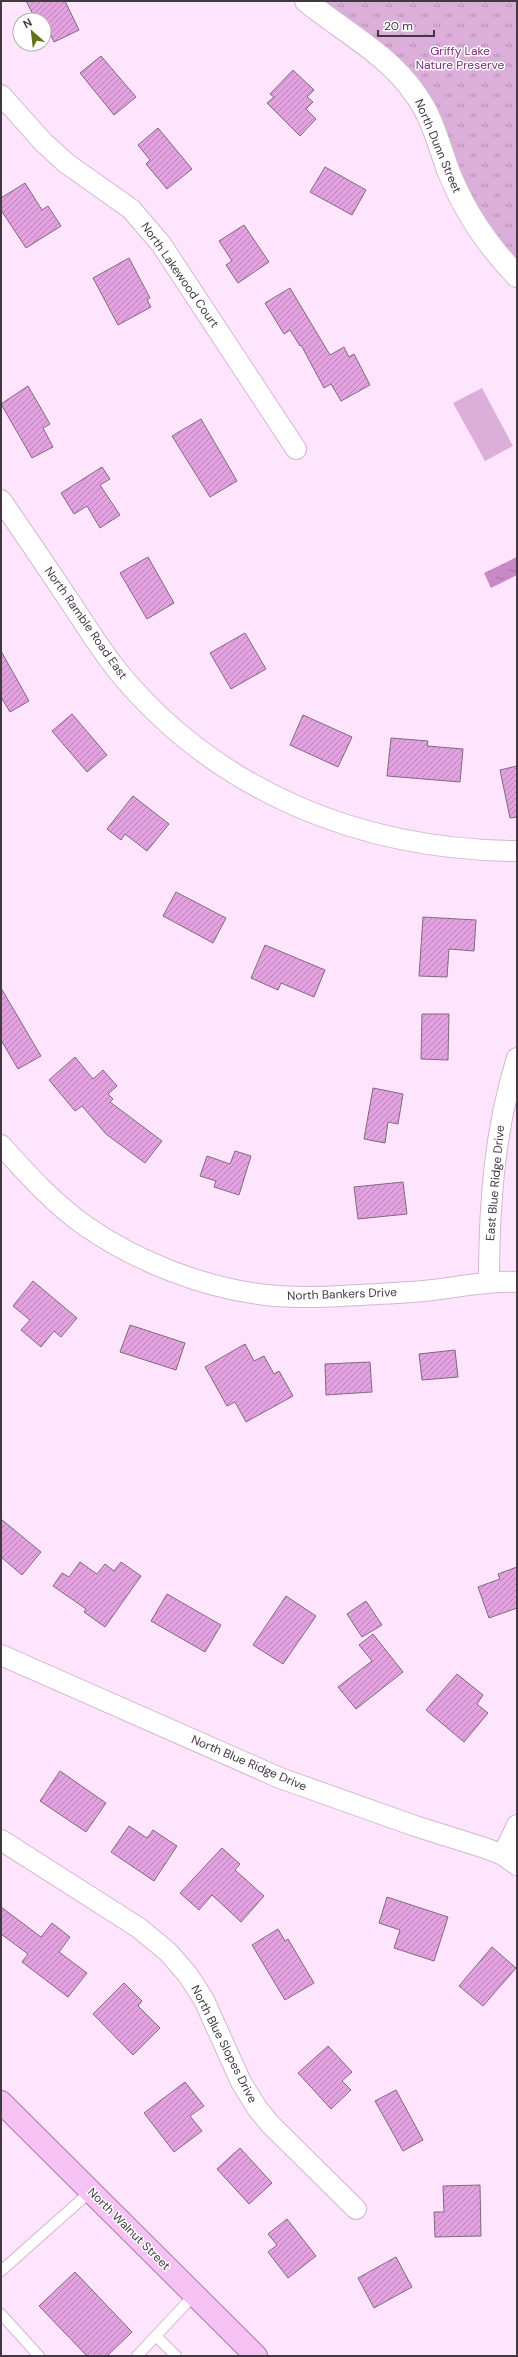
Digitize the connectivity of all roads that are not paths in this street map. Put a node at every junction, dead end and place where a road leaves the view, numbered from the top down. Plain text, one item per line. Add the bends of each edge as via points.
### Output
1 (306, 1) edge
2 (1, 95) edge
3 (517, 276) edge
4 (296, 448) dead end
5 (1, 500) edge
6 (517, 851) edge
7 (517, 1058) edge
8 (1, 1145) edge
9 (489, 1282) junction
10 (517, 1282) edge
11 (1, 1655) edge
12 (517, 1825) edge
13 (1, 1840) edge
14 (510, 1860) edge
15 (1, 2102) edge
16 (91, 2191) junction
17 (356, 2209) dead end
18 (1, 2271) edge
19 (195, 2294) junction
20 (1, 2314) edge
21 (156, 2336) junction
22 (39, 2356) edge
23 (137, 2356) edge
24 (176, 2356) edge
25 (256, 2356) edge

1 - 3 street, North Dunn Street via 387,63 418,96 466,210 486,242
2 - 4 street, North Lakewood Court via 26,126 49,148 66,163 119,199 146,225
5 - 6 street, North Ramble Road East via 120,674 165,722 222,765 267,792 356,829 396,840 436,846 478,851
7 - 9 street, East Blue Ridge Drive via 496,1148 491,1201
8 - 9 street, North Bankers Drive via 58,1203 85,1226 156,1264 221,1286 266,1295 307,1297 432,1290
9 - 10 street
11 - 14 street, North Blue Ridge Drive via 280,1778
12 - 14 street
13 - 17 street, North Blue Slopes Drive via 139,1928 168,1952 188,1975 204,2000 241,2082 257,2108
15 - 16 main road, North Walnut Street
16 - 18 lane
16 - 19 main road, North Walnut Street
19 - 21 lane
19 - 25 main road, North Walnut Street
20 - 22 lane
21 - 23 lane
21 - 24 lane

